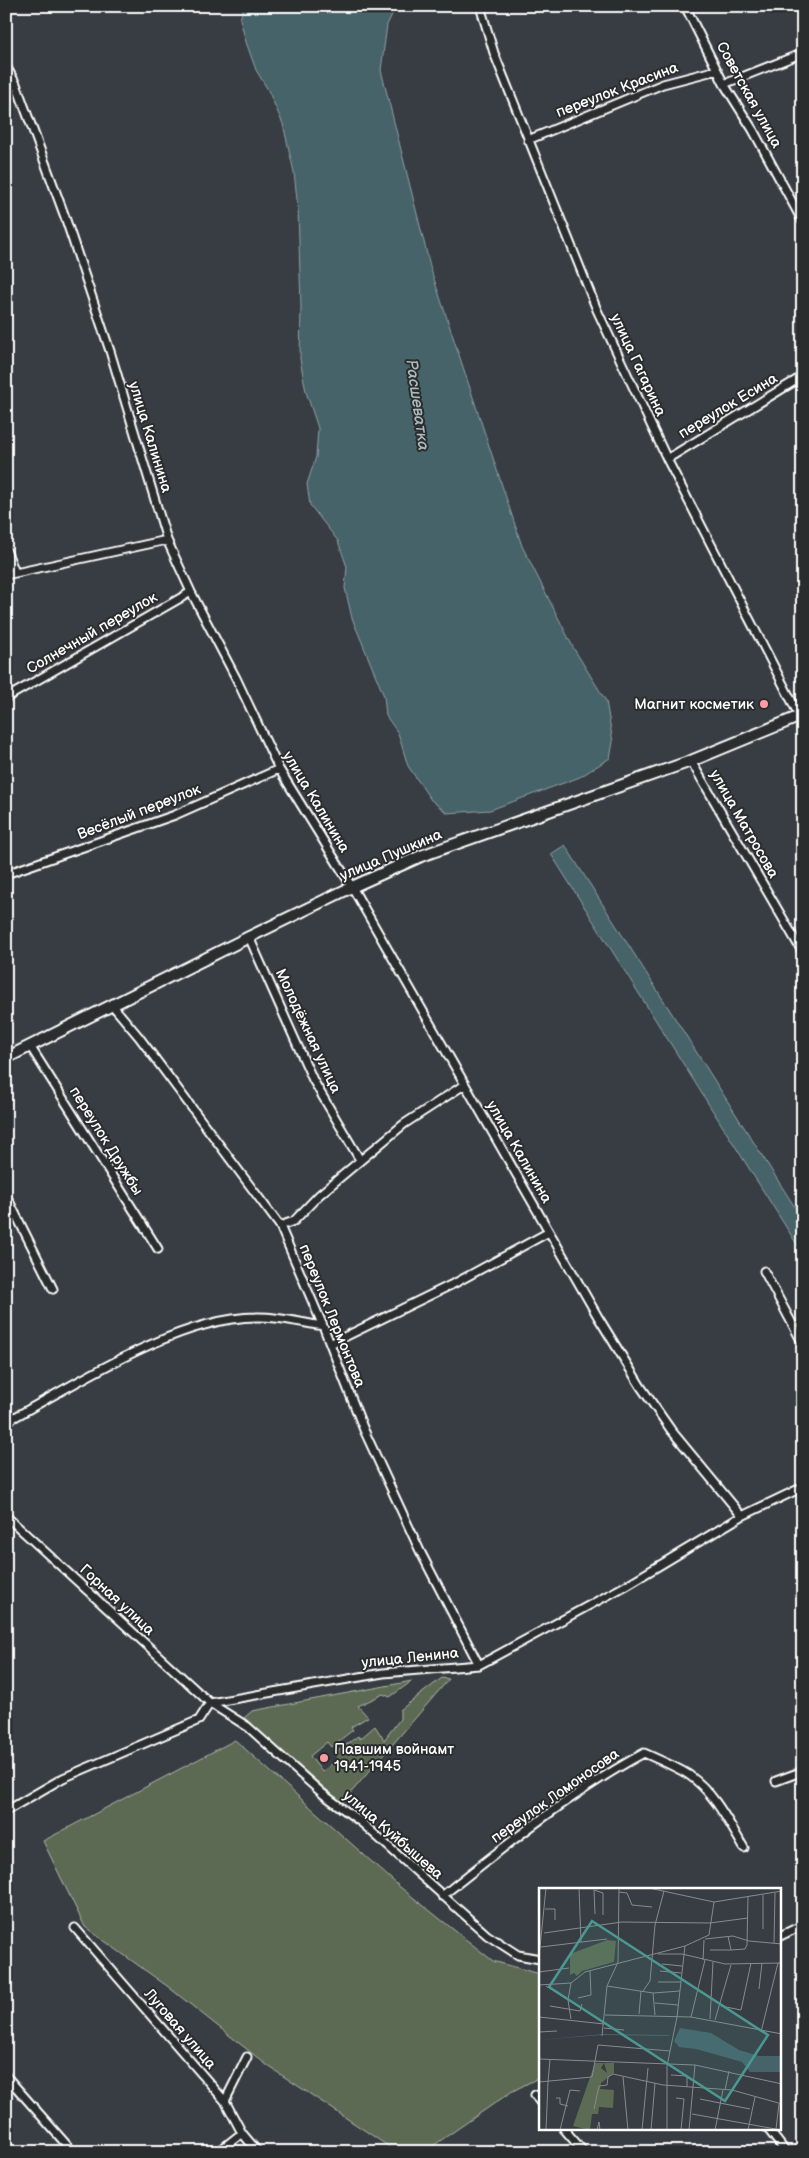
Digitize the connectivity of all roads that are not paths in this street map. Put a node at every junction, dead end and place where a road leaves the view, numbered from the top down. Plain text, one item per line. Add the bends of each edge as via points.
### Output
1 (480, 6) edge
2 (685, 6) edge
3 (803, 52) edge
4 (6, 66) edge
5 (717, 70) junction
6 (16, 84) junction
7 (724, 84) junction
8 (6, 88) edge
9 (528, 140) junction
10 (803, 222) edge
11 (803, 376) edge
12 (668, 459) junction
13 (168, 540) junction
14 (6, 550) edge
15 (15, 572) junction
16 (6, 575) edge
17 (191, 592) junction
18 (6, 698) edge
19 (801, 718) edge
20 (691, 761) junction
21 (279, 769) junction
22 (6, 874) edge
23 (352, 887) junction
24 (250, 937) junction
25 (803, 953) edge
26 (114, 1006) junction
27 (30, 1046) junction
28 (6, 1058) edge
29 (464, 1085) junction
30 (360, 1160) junction
31 (6, 1195) edge
32 (280, 1226) junction
33 (549, 1232) junction
34 (158, 1249) dead end
35 (764, 1271) dead end
36 (53, 1289) dead end
37 (324, 1326) junction
38 (330, 1344) junction
39 (803, 1344) edge
40 (6, 1422) edge
41 (803, 1487) edge
42 (6, 1516) edge
43 (742, 1516) junction
44 (479, 1665) junction
45 (210, 1703) junction
46 (803, 1771) edge
47 (776, 1781) dead end
48 (6, 1810) edge
49 (744, 1848) dead end
50 (442, 1896) junction
51 (803, 1925) edge
52 (75, 1928) dead end
53 (782, 1935) edge
54 (539, 1959) edge
55 (247, 2057) dead end
56 (6, 2076) edge
57 (535, 2095) dead end
58 (225, 2101) junction
59 (539, 2101) edge
60 (565, 2130) edge
61 (769, 2130) edge
62 (242, 2133) junction
63 (74, 2152) edge
64 (218, 2152) edge
65 (258, 2152) edge
66 (584, 2152) edge
67 (786, 2152) edge

1 - 9 street, улица Гагарина via 494,53
2 - 5 street, Советская улица
3 - 7 street
4 - 6 street, улица Калинина
5 - 7 street, Советская улица
5 - 9 street, переулок Красина via 663,84
6 - 8 street
6 - 13 street, улица Калинина via 110,351
7 - 10 street, Советская улица
9 - 12 street, улица Гагарина via 596,310
11 - 12 street, переулок Есина
12 - 19 street, улица Гагарина
13 - 15 street
13 - 17 street, улица Калинина
14 - 15 street
15 - 16 street
17 - 18 street, Солнечный переулок
17 - 21 street, улица Калинина
19 - 20 main road, улица Пушкина
20 - 23 main road, улица Пушкина via 422,856
20 - 25 street, улица Матросова
21 - 22 street, Весёлый переулок via 175,815
21 - 23 street, улица Калинина
23 - 24 main road, улица Пушкина
23 - 29 street, улица Калинина
24 - 26 main road, улица Пушкина
24 - 30 street, Молодёжная улица via 313,1080
26 - 27 main road, улица Пушкина
26 - 32 street, переулок Лермонтова
27 - 28 main road, улица Пушкина
27 - 34 street, переулок Дружбы
29 - 30 street via 404,1124
29 - 33 street, улица Калинина
30 - 32 street via 318,1195 294,1221
31 - 36 street
32 - 37 street, переулок Лермонтова
33 - 38 street via 457,1282
33 - 43 street, улица Калинина via 641,1387 671,1430
35 - 39 street
37 - 38 street, переулок Лермонтова
37 - 40 street via 256,1317 202,1324 123,1358
38 - 44 street, переулок Лермонтова via 364,1430 420,1551
41 - 43 street, улица Ленина
42 - 45 street, Горная улица
43 - 44 street, улица Ленина via 625,1586
44 - 45 street, улица Ленина via 383,1673
45 - 48 street via 199,1720 63,1778
45 - 50 street, улица Куйбышева via 248,1727
46 - 47 street
49 - 50 street, переулок Ломоносова via 720,1808 702,1786 689,1775 644,1753 507,1844
50 - 54 street, улица Куйбышева via 488,1935 518,1955
51 - 53 street
52 - 58 street, Луговая улица
55 - 58 street
56 - 63 street
57 - 59 street
58 - 62 street, Луговая улица
60 - 66 street
61 - 67 street
62 - 64 street
62 - 65 street, Луговая улица

